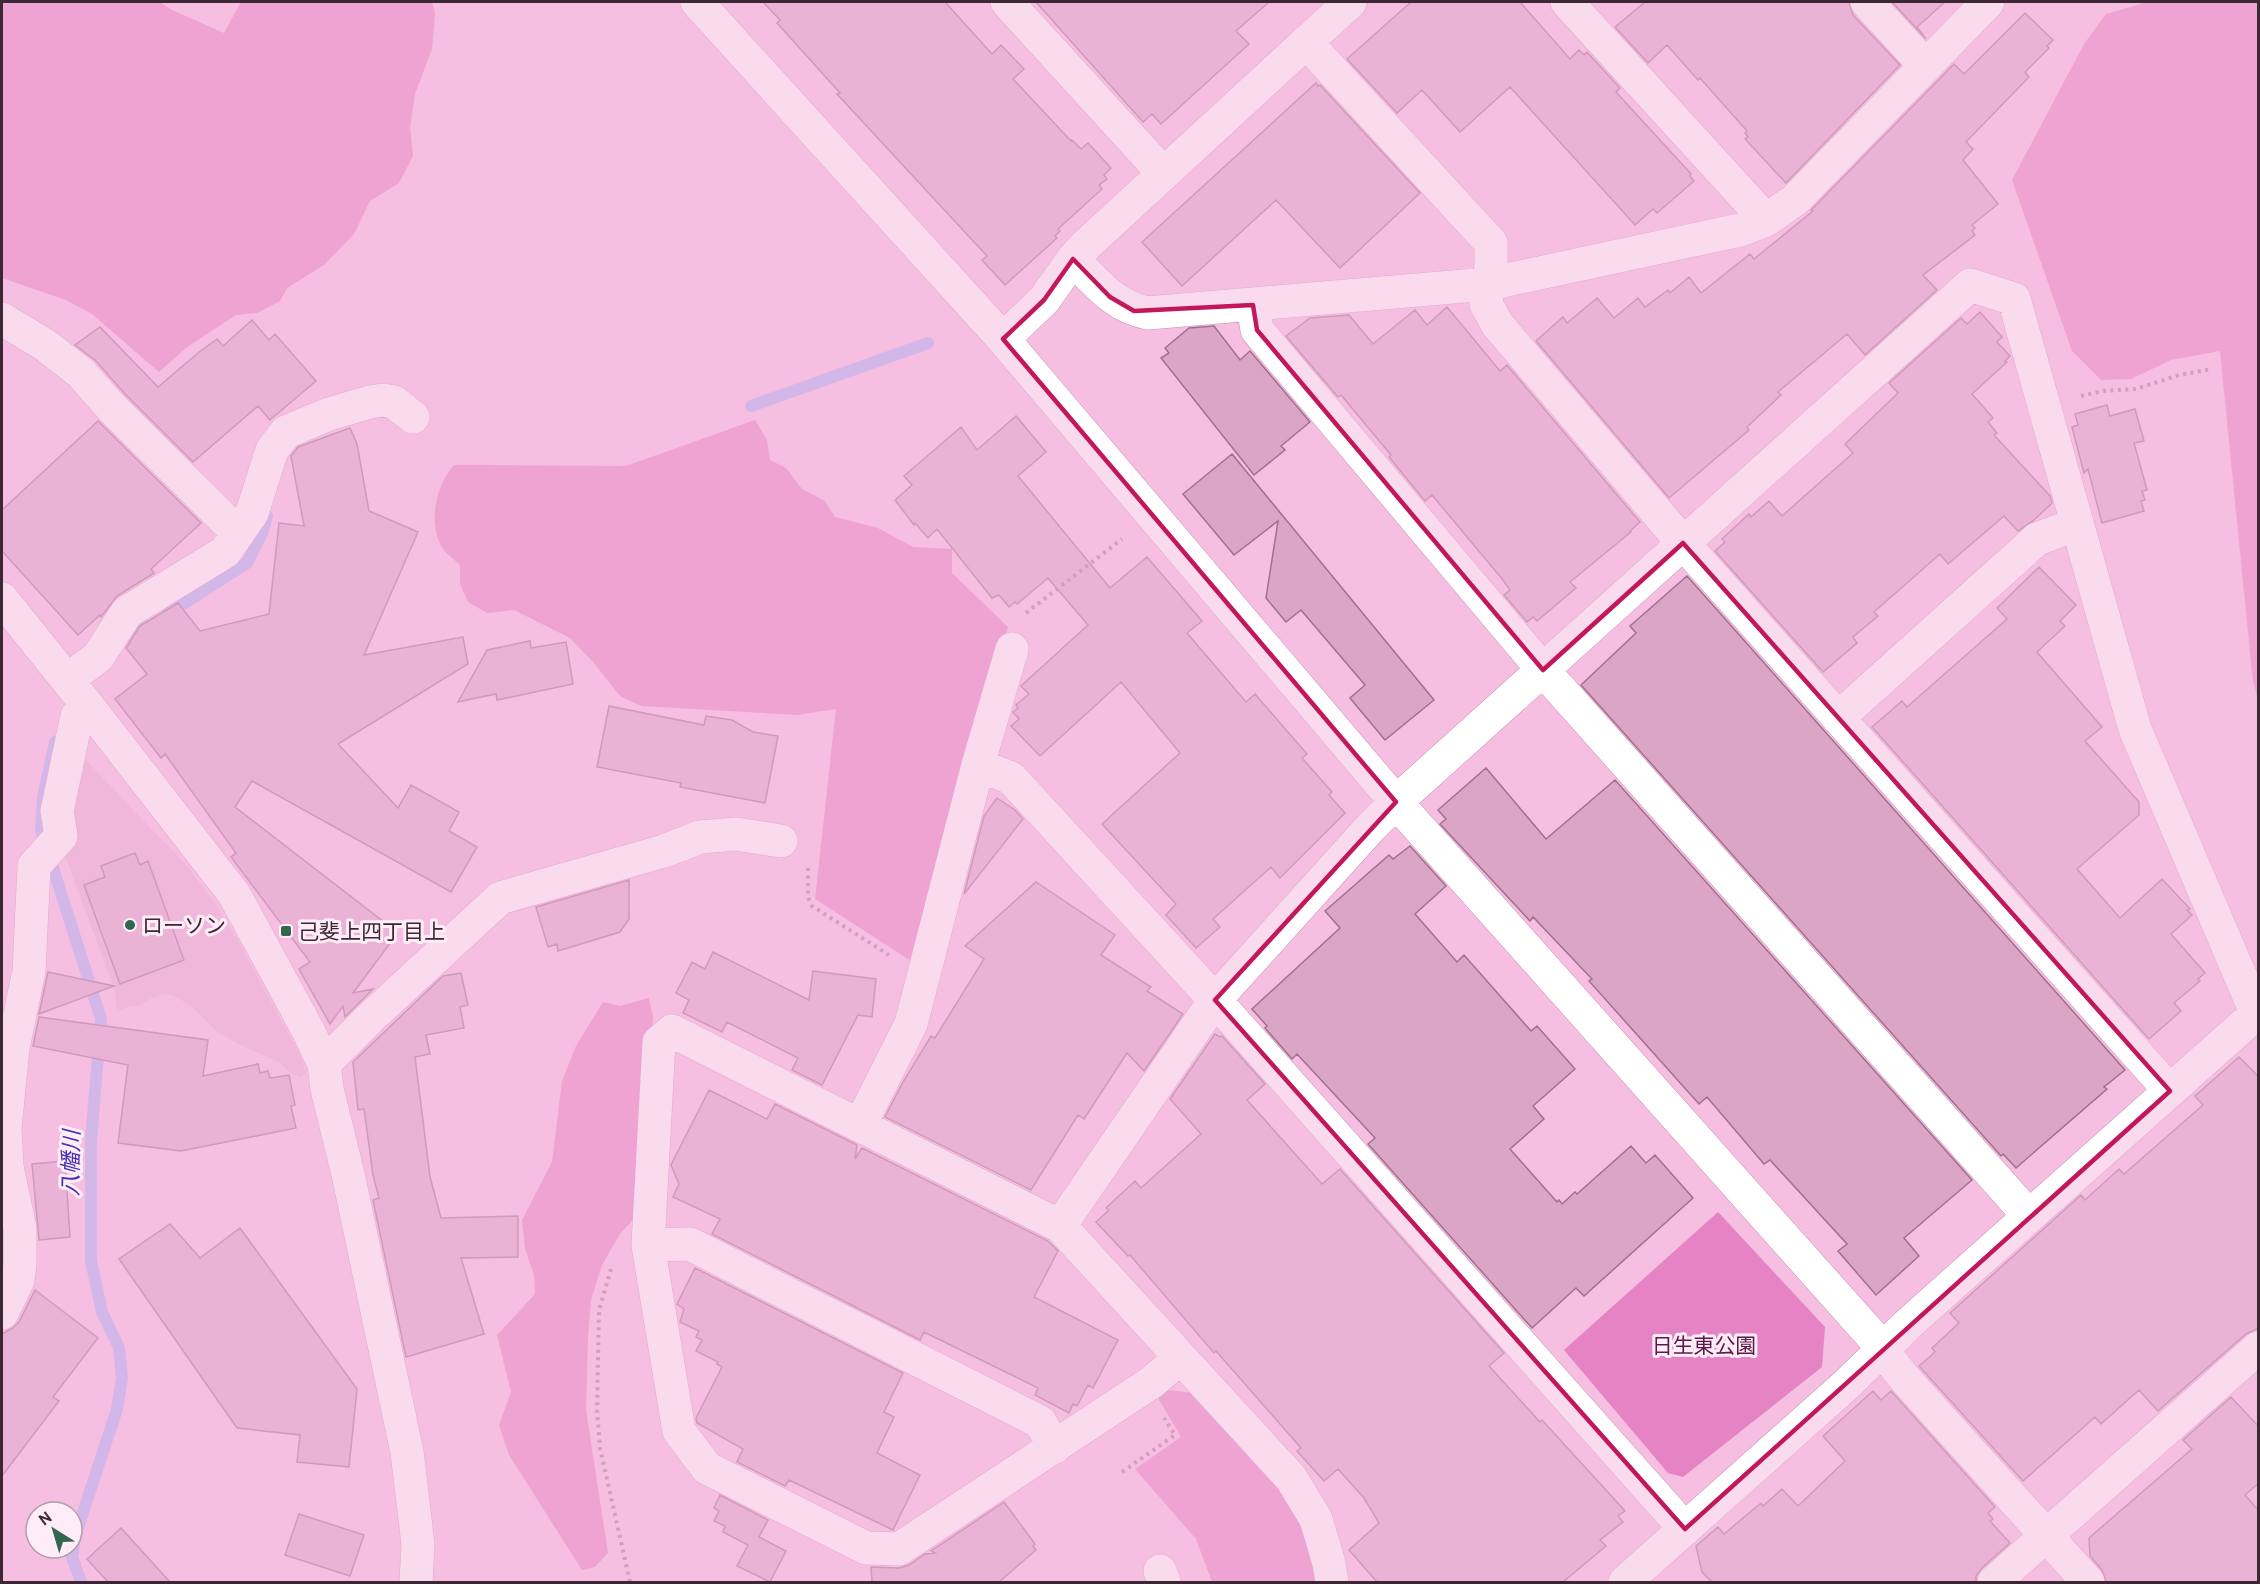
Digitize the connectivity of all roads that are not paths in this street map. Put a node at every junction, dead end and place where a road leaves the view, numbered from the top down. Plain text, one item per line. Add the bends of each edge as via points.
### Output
1 (697, 2) edge
2 (1350, 2) edge
3 (1567, 2) edge
4 (1867, 2) edge
5 (1988, 2) edge
6 (1013, 4) edge
7 (1306, 42) junction
8 (1925, 65) junction
9 (1163, 173) junction
10 (1766, 220) junction
11 (1073, 259) junction
12 (1488, 284) junction
13 (1253, 305) junction
14 (2, 319) edge
15 (1003, 339) junction
16 (413, 417) dead end
17 (245, 523) junction
18 (2078, 524) junction
19 (1683, 543) junction
20 (2, 599) edge
21 (1012, 649) dead end
22 (1543, 670) junction
23 (67, 680) junction
24 (77, 716) dead end
25 (1838, 718) junction
26 (978, 765) junction
27 (1396, 802) junction
28 (781, 841) dead end
29 (1215, 1000) junction
30 (2257, 1016) edge
31 (324, 1064) junction
32 (2170, 1091) junction
33 (860, 1125) junction
34 (2029, 1216) junction
35 (1060, 1226) junction
36 (648, 1245) junction
37 (2, 1313) edge
38 (2259, 1348) edge
39 (1882, 1350) junction
40 (1180, 1358) junction
41 (1055, 1447) junction
42 (1685, 1529) junction
43 (2046, 1536) junction
44 (416, 1582) edge
45 (1332, 1582) edge
46 (1625, 1582) edge
47 (1994, 1582) edge
48 (2088, 1582) edge

1 - 15 street
2 - 7 street
3 - 10 street
4 - 8 street
5 - 8 street
6 - 9 street
7 - 9 street
7 - 12 street via 1491,243
8 - 10 street via 1795,200
9 - 11 street
10 - 12 street via 1740,230
11 - 13 street via 1110,297 1134,311
11 - 15 street via 1044,300
12 - 13 street
12 - 19 street via 1486,304 1497,324
13 - 22 street via 1257,330
14 - 17 street via 81,373 111,407
15 - 27 street
16 - 17 street via 394,402 383,400 329,414 286,432 272,450
17 - 23 street via 225,552 127,612 98,657
18 - 19 street via 2014,299 1970,285
18 - 25 street via 2037,539
18 - 30 street via 2135,729
19 - 22 street
19 - 25 street
20 - 23 street
21 - 26 street
22 - 27 street
22 - 34 street
23 - 31 street via 234,894
24 - 37 street via 57,811 61,836 34,866 29,970 13,1048 5,1128 7,1167 20,1228 20,1264 18,1280
25 - 32 street
26 - 29 street via 1011,778
26 - 33 street via 910,1024
27 - 29 street
27 - 39 street
28 - 31 street via 736,834 700,837 500,898
29 - 35 street
29 - 42 street
30 - 32 street
31 - 44 street via 407,1452 418,1544
32 - 34 street
33 - 35 street
33 - 36 street via 672,1030 659,1042
34 - 39 street
35 - 40 street
36 - 41 street via 690,1244 1040,1422
36 - 41 street via 679,1431 707,1468 866,1548 899,1549
38 - 43 street
39 - 42 street
39 - 43 street
40 - 41 street via 1152,1382
40 - 45 street via 1292,1478 1316,1520
42 - 46 street
43 - 47 street
43 - 48 street

